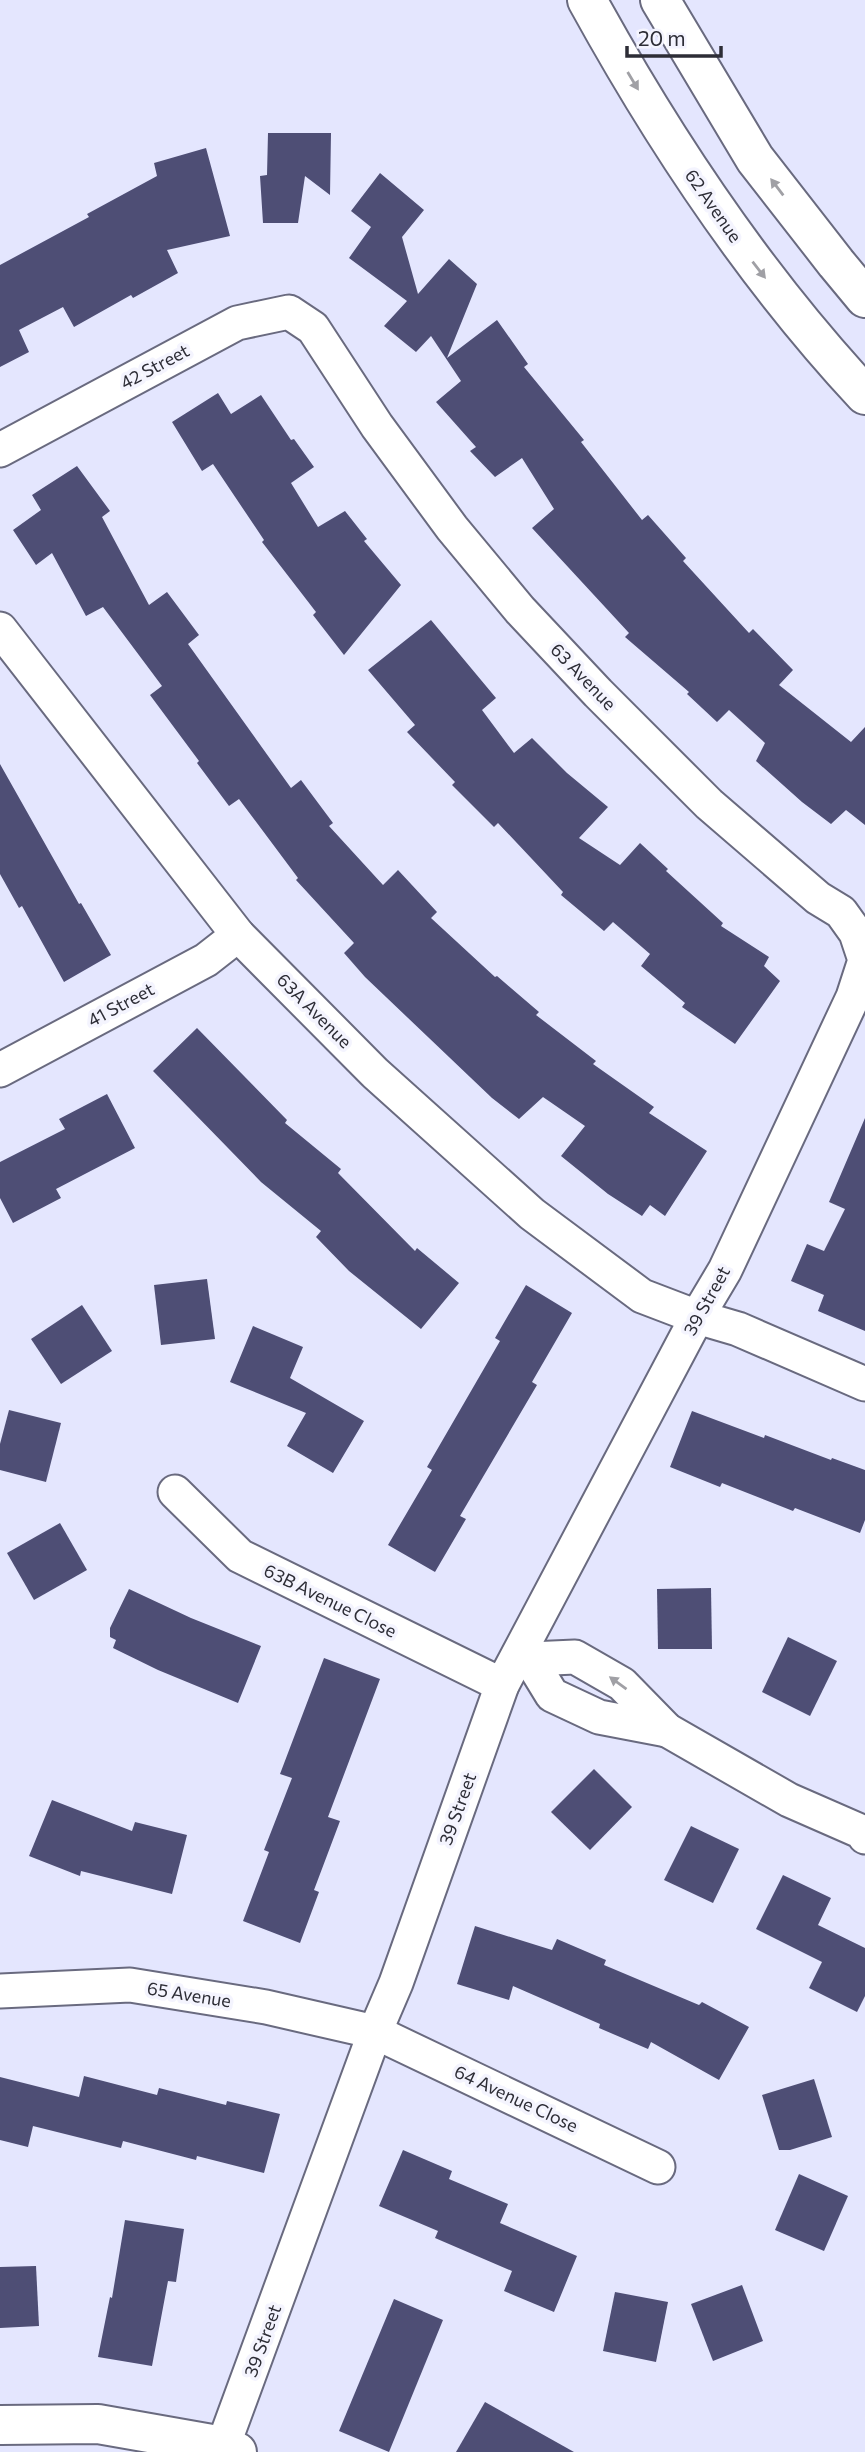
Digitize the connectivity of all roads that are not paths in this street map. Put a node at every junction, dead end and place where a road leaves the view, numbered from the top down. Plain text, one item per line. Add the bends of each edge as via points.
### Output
1 (587, 0) edge
2 (660, 0) edge
3 (865, 298) edge
4 (313, 328) joint
5 (865, 394) edge
6 (0, 450) edge
7 (0, 629) edge
8 (238, 935) junction
9 (853, 997) joint
10 (0, 1070) edge
11 (697, 1317) junction
12 (865, 1384) edge
13 (175, 1492) dead end
14 (524, 1656) junction
15 (502, 1685) junction
16 (667, 1730) junction
17 (864, 1833) edge
18 (0, 1991) edge
19 (375, 2032) junction
20 (658, 2167) dead end
21 (0, 2425) edge
22 (230, 2449) edge

1 -> 5 main road, 62 Avenue via 664,133 741,247
3 -> 2 main road via 755,159
4 - 6 street, 42 Street via 289,312 237,323
4 - 9 street, 63 Avenue via 377,426 520,610 709,804 818,898 841,912 856,933 865,960
7 - 8 street, 63A Avenue
8 - 10 street, 41 Street via 206,960
8 - 11 street, 63A Avenue via 375,1073 532,1214 642,1296
9 - 11 street, 39 Street via 725,1270
11 - 12 street, 63A Avenue via 738,1329
11 - 14 street, 39 Street
13 - 15 street, 63B Avenue Close via 240,1556
14 - 15 street, 39 Street
14 - 16 street via 552,1695 563,1701 599,1717
16 -> 14 street via 622,1684 575,1657
15 - 19 street, 39 Street
16 - 17 street via 789,1800
18 - 19 street, 65 Avenue via 130,1985 266,2007
19 - 20 street, 64 Avenue Close
19 - 22 street, 39 Street
21 - 22 main road, 39 Street via 98,2424

